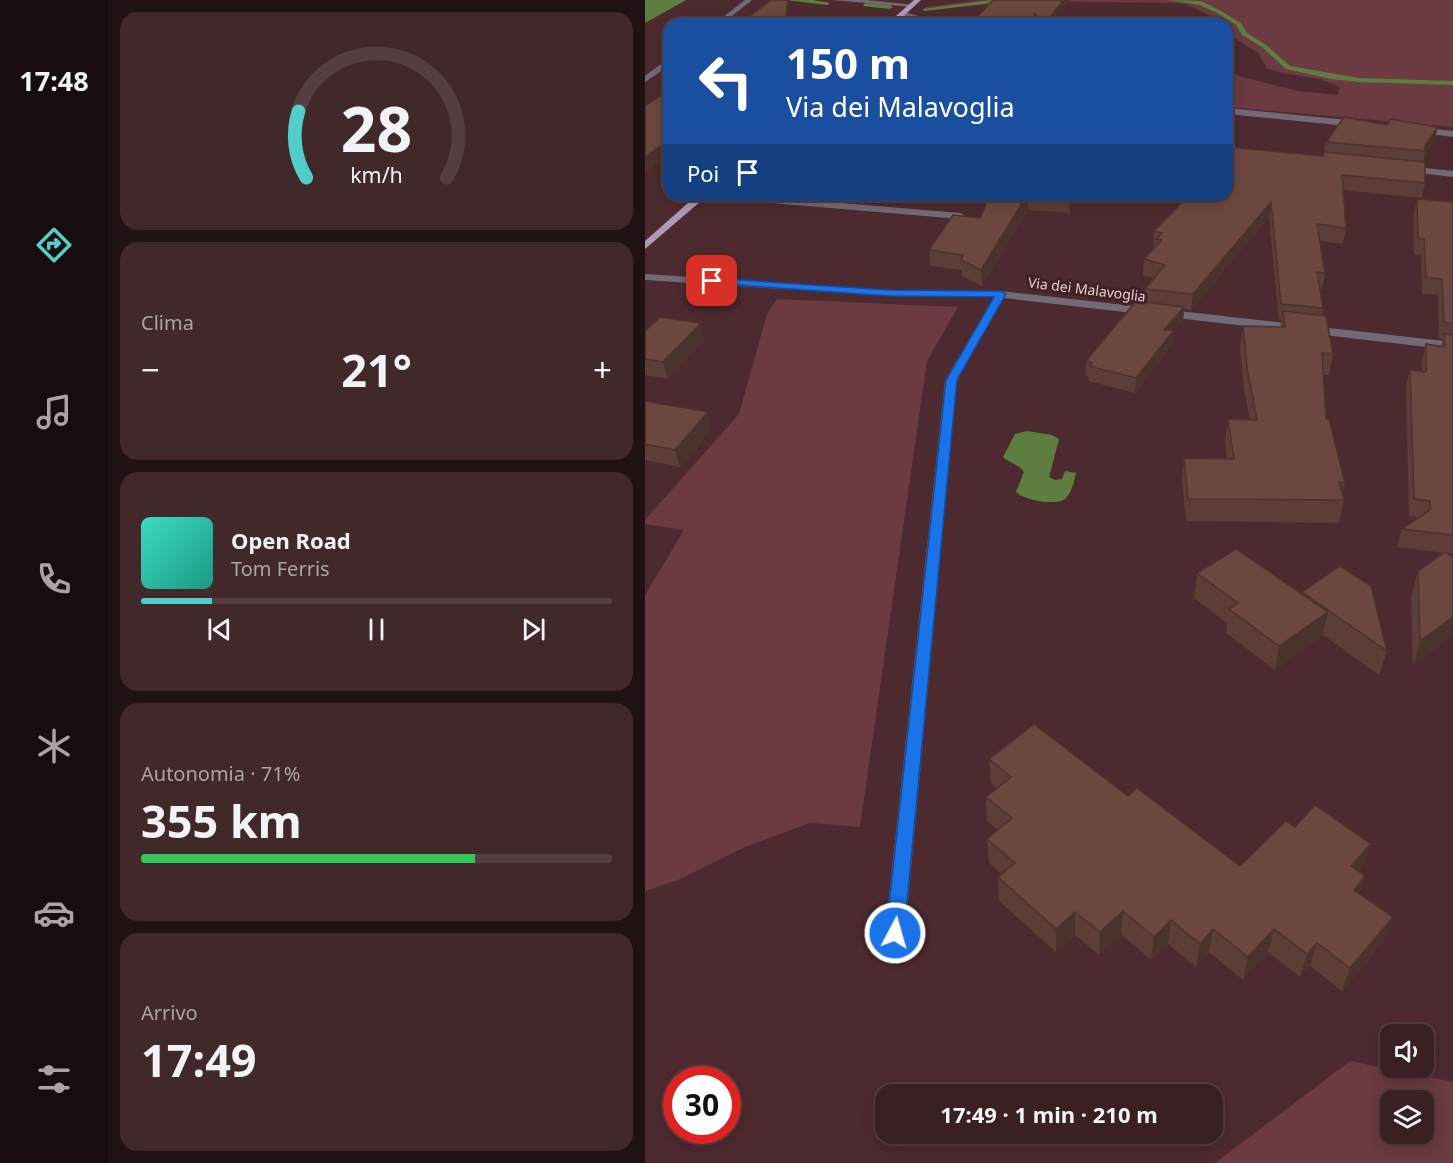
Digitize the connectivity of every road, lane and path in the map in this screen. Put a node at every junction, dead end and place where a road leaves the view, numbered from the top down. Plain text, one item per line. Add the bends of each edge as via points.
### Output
1 (749, 0) edge
2 (835, 0) edge
3 (915, 3) edge
4 (903, 14) junction
5 (726, 18) edge
6 (898, 18) edge
7 (919, 18) edge
8 (663, 66) edge
9 (645, 80) edge
10 (1233, 112) edge
11 (1370, 126) edge
12 (1405, 129) edge
13 (1453, 134) edge
14 (1393, 168) edge
15 (1453, 174) edge
16 (696, 201) edge
17 (783, 201) edge
18 (960, 216) edge
19 (645, 246) edge
20 (645, 277) edge
21 (1001, 294) junction
22 (1453, 346) edge
23 (895, 933) dead end

1 - 5 street
2 - 3 street
3 - 4 main road
4 - 6 main road
4 - 7 street
8 - 9 street
10 - 11 street
12 - 13 street
14 - 15 street
16 - 19 main road
17 - 18 street
20 - 21 street, Via dei Malavoglia via 889,293
21 - 22 street, Via dei Malavoglia
21 - 23 street via 951,380

